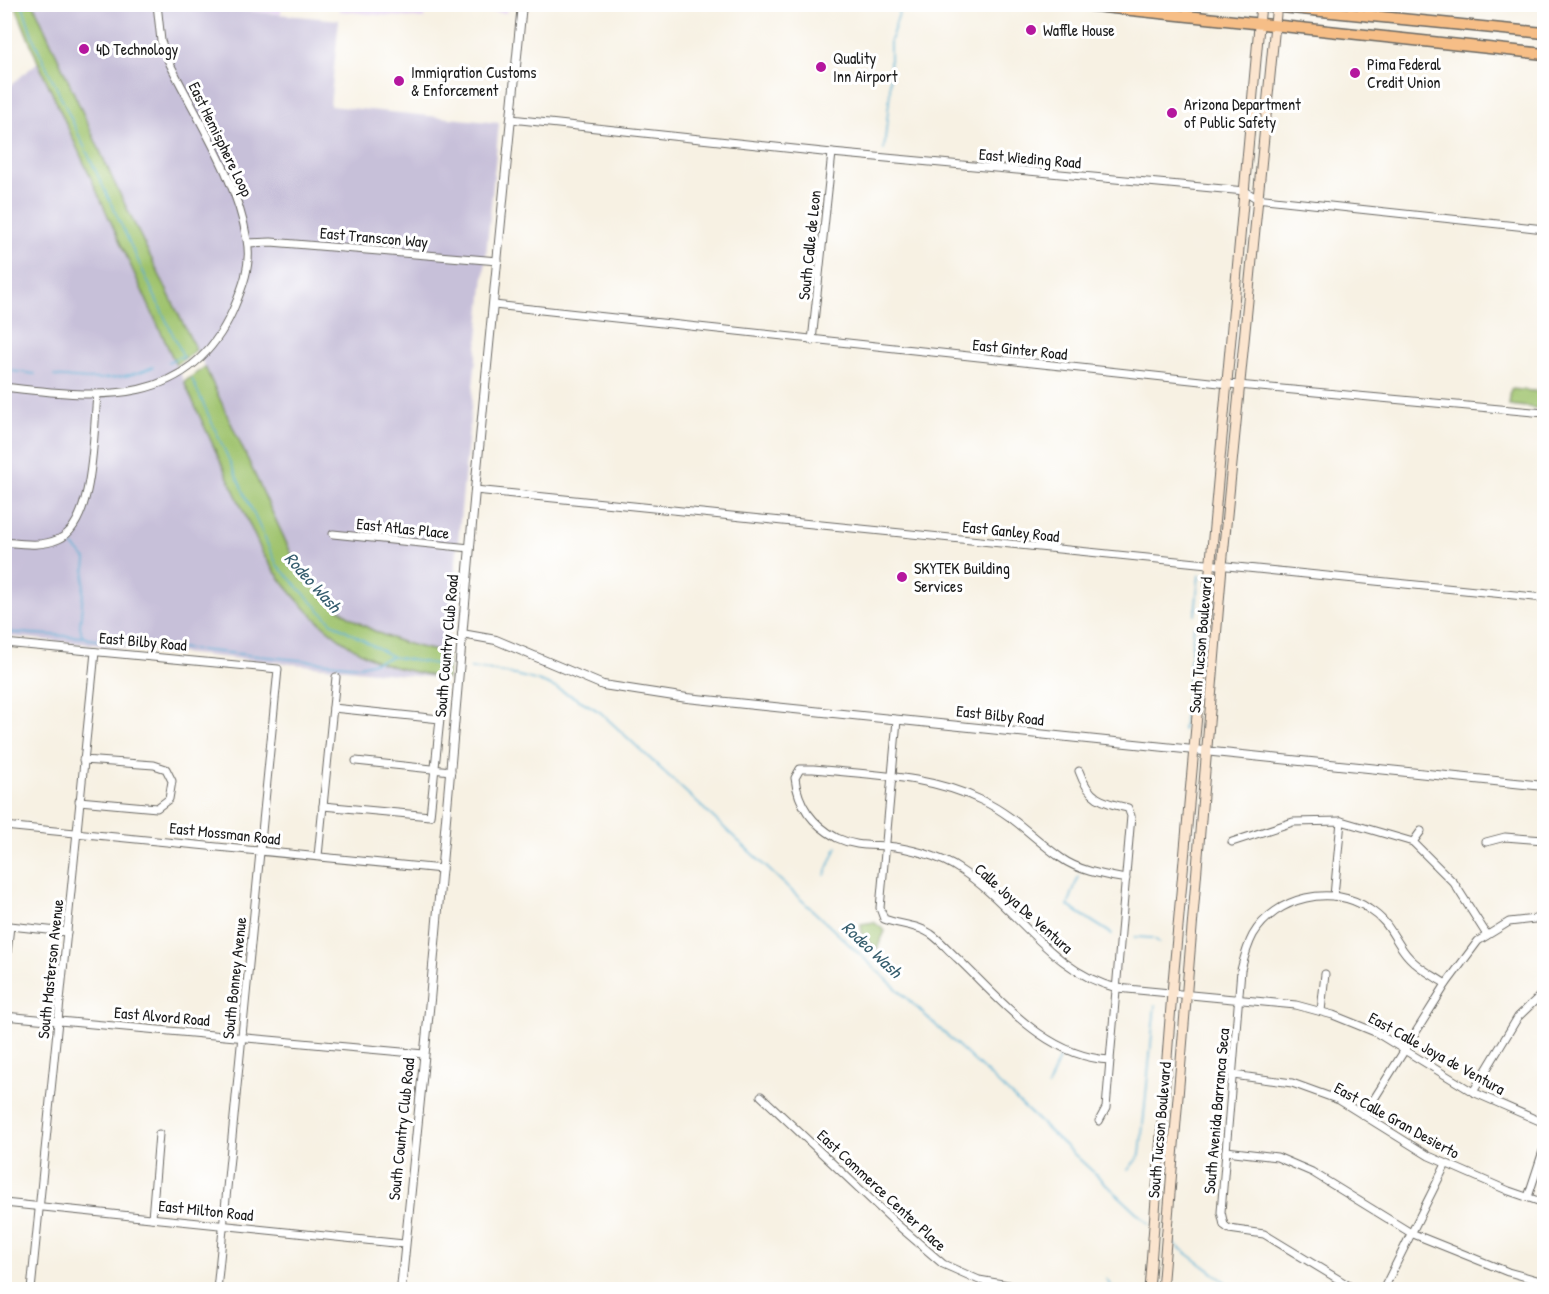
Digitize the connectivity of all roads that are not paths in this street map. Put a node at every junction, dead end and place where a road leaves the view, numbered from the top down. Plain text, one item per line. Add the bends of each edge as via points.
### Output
1 (157, 4) edge
2 (522, 4) edge
3 (1075, 4) edge
4 (1257, 5) edge
5 (1276, 6) edge
6 (1259, 23) junction
7 (1446, 25) junction
8 (1275, 26) junction
9 (1545, 33) edge
10 (1445, 43) junction
11 (1545, 54) edge
12 (511, 119) junction
13 (832, 153) junction
14 (1245, 191) junction
15 (1256, 198) junction
16 (1545, 229) edge
17 (248, 243) junction
18 (498, 261) junction
19 (494, 304) junction
20 (812, 341) junction
21 (1226, 384) junction
22 (1238, 385) junction
23 (4, 387) edge
24 (96, 396) junction
25 (1545, 413) edge
26 (475, 490) junction
27 (333, 534) dead end
28 (4, 542) edge
29 (470, 548) junction
30 (1209, 565) junction
31 (1222, 566) junction
32 (1545, 598) edge
33 (462, 634) junction
34 (4, 643) edge
35 (94, 652) junction
36 (278, 669) joint
37 (336, 677) dead end
38 (333, 708) junction
39 (897, 720) junction
40 (1194, 750) junction
41 (1206, 751) junction
42 (83, 760) junction
43 (356, 761) dead end
44 (435, 769) junction
45 (451, 771) junction
46 (1079, 771) dead end
47 (892, 777) junction
48 (1545, 786) edge
49 (79, 801) junction
50 (323, 806) junction
51 (1341, 820) junction
52 (4, 826) edge
53 (1421, 831) dead end
54 (76, 833) junction
55 (1545, 840) edge
56 (1232, 842) dead end
57 (1413, 842) junction
58 (1486, 842) dead end
59 (886, 846) junction
60 (260, 851) junction
61 (318, 856) junction
62 (442, 869) junction
63 (1126, 879) junction
64 (1334, 896) junction
65 (1545, 918) edge
66 (68, 932) junction
67 (1487, 935) junction
68 (1325, 974) dead end
69 (4, 981) edge
70 (1446, 984) junction
71 (1117, 988) junction
72 (1545, 992) edge
73 (1172, 993) junction
74 (1185, 994) junction
75 (1239, 999) junction
76 (1321, 1011) junction
77 (4, 1016) edge
78 (58, 1021) junction
79 (242, 1036) junction
80 (1405, 1051) junction
81 (424, 1054) junction
82 (1110, 1060) junction
83 (1233, 1075) junction
84 (1473, 1092) junction
85 (761, 1096) dead end
86 (1364, 1115) junction
87 (1099, 1121) dead end
88 (1545, 1123) edge
89 (159, 1134) dead end
90 (1545, 1148) edge
91 (1226, 1150) junction
92 (1446, 1164) junction
93 (1528, 1197) junction
94 (4, 1203) edge
95 (1545, 1203) edge
96 (40, 1207) junction
97 (152, 1218) junction
98 (223, 1226) junction
99 (1411, 1233) junction
100 (404, 1244) junction
101 (1545, 1282) edge
102 (1033, 1289) edge
103 (31, 1290) edge
104 (218, 1290) edge
105 (401, 1290) edge
106 (1059, 1290) edge
107 (1149, 1290) edge
108 (1162, 1290) edge
109 (1356, 1290) edge
110 (1383, 1290) edge

1 - 17 street, East Hemisphere Loop via 161,41 226,175
2 - 12 street, South Country Club Road
3 - 6 main road
4 - 5 main road
4 - 6 main road, South Tucson Boulevard
5 - 7 main road
5 - 8 main road, South Tucson Boulevard
6 - 8 main road
6 - 14 main road, South Tucson Boulevard
7 - 9 main road
7 - 10 main road
8 - 10 main road
8 - 15 main road, South Tucson Boulevard
10 - 11 main road
12 - 13 street, East Wieding Road
12 - 18 street, South Country Club Road
13 - 14 street, East Wieding Road
13 - 20 street, South Calle de Leon
14 - 15 street, East Wieding Road
14 - 21 main road, South Tucson Boulevard
15 - 16 street, East Wieding Road
15 - 22 main road, South Tucson Boulevard
17 - 18 street, East Transcon Way
17 - 24 street, East Hemisphere Loop via 245,282 227,324 198,360 170,379 135,392
18 - 19 street, South Country Club Road
19 - 20 street, East Ginter Road
19 - 26 street, South Country Club Road
20 - 21 street, East Ginter Road
21 - 22 street, East Ginter Road
21 - 30 main road, South Tucson Boulevard
22 - 25 street, East Ginter Road
22 - 31 main road, South Tucson Boulevard
23 - 24 street, East Hemisphere Loop
24 - 28 street via 87,493 77,523 52,541 35,545
26 - 29 street, South Country Club Road
26 - 30 street, East Ganley Road
27 - 29 street, East Atlas Place
29 - 33 street, South Country Club Road
30 - 31 street, East Ganley Road
30 - 40 main road, South Tucson Boulevard
31 - 32 street, East Ganley Road
31 - 41 main road, South Tucson Boulevard
33 - 39 street, East Bilby Road via 496,640 603,685
33 - 45 street, South Country Club Road
34 - 35 street, East Bilby Road
35 - 36 street, East Bilby Road
35 - 42 street, South Masterson Avenue
36 - 60 street, South Bonney Avenue
37 - 38 street
38 - 44 street via 440,719
38 - 50 street
39 - 40 street, East Bilby Road
39 - 47 street
40 - 41 street, East Bilby Road
40 - 73 main road, South Tucson Boulevard
41 - 48 street, East Bilby Road
41 - 74 main road, South Tucson Boulevard
42 - 49 street, South Masterson Avenue
42 - 49 street via 154,765 166,769 172,781 169,799 157,808
43 - 44 street
44 - 45 street
44 - 50 street via 430,816
45 - 62 street, South Country Club Road
46 - 63 street via 1089,793 1128,808 1131,816
47 - 59 street
47 - 59 street, Calle Joya De Ventura via 800,769 795,778 807,814 820,828 862,846
47 - 63 street via 936,782 984,801 1018,822 1062,859 1096,874
49 - 54 street, South Masterson Avenue
50 - 61 street
51 - 56 street via 1293,822
51 - 57 street
51 - 64 street
52 - 54 street, East Mossman Road
53 - 57 street
54 - 60 street, East Mossman Road
54 - 66 street, South Masterson Avenue
55 - 58 street via 1505,837
57 - 67 street via 1454,883
59 - 71 street, Calle Joya De Ventura via 957,867 1072,970 1095,983
59 - 82 street via 880,908 884,919 931,934 1030,1028 1052,1042 1080,1055
60 - 61 street, East Mossman Road
60 - 79 street, South Bonney Avenue
61 - 62 street, East Mossman Road
62 - 81 street, South Country Club Road
63 - 71 street
64 - 70 street via 1367,907 1387,923 1417,965
64 - 75 street, South Avenida Barranca Seca via 1315,895 1284,906 1253,930 1246,949
65 - 67 street via 1509,922
66 - 69 street via 10,926
66 - 78 street, South Masterson Avenue
67 - 70 street via 1478,941
68 - 76 street
70 - 80 street
71 - 73 street, Calle Joya De Ventura
71 - 82 street
72 - 84 street via 1518,1017
73 - 74 street, East Calle Joya de Ventura
73 - 107 main road, South Tucson Boulevard
74 - 75 street, East Calle Joya de Ventura
74 - 108 main road, South Tucson Boulevard
75 - 76 street, East Calle Joya de Ventura
75 - 83 street, South Avenida Barranca Seca
76 - 80 street, East Calle Joya de Ventura via 1375,1032
77 - 78 street, East Alvord Road
78 - 79 street, East Alvord Road
78 - 96 street, South Masterson Avenue
79 - 81 street, East Alvord Road
79 - 98 street, South Bonney Avenue
80 - 84 street, East Calle Joya de Ventura
80 - 86 street
81 - 100 street, South Country Club Road
82 - 87 street via 1106,1108
83 - 86 street, East Calle Gran Desierto via 1292,1083 1339,1100
83 - 91 street, South Avenida Barranca Seca
84 - 88 street, East Calle Joya de Ventura
85 - 102 street, East Commerce Center Place via 944,1264 979,1280
86 - 92 street, East Calle Gran Desierto
89 - 97 street
90 - 93 street
91 - 99 street via 1277,1157 1312,1172
91 - 109 street, South Avenida Barranca Seca via 1221,1227 1264,1234
92 - 93 street, East Calle Gran Desierto
92 - 99 street
93 - 95 street, East Calle Gran Desierto
94 - 96 street, East Milton Road
96 - 97 street, East Milton Road
96 - 103 street, South Masterson Avenue
97 - 98 street, East Milton Road
98 - 100 street, East Milton Road
98 - 104 street, South Bonney Avenue
99 - 101 street via 1508,1272
99 - 110 street
100 - 105 street, South Country Club Road
102 - 106 street, East Commerce Center Place

